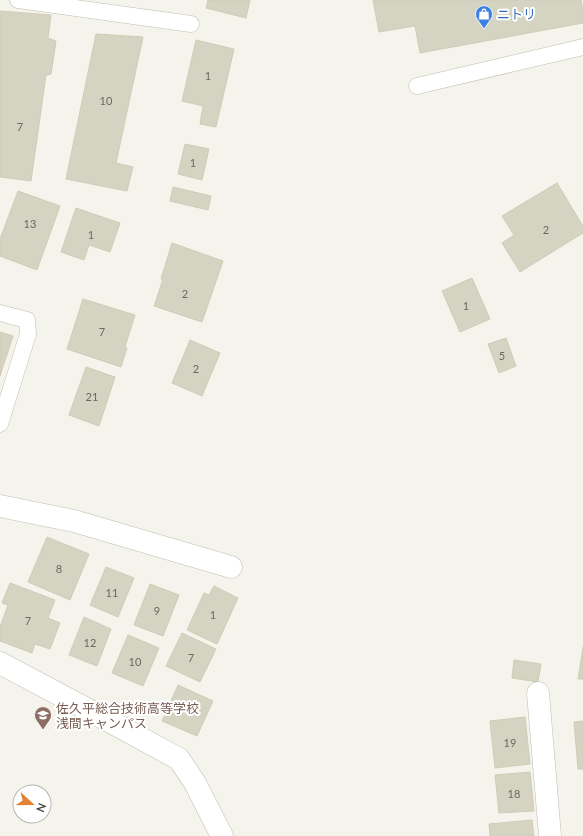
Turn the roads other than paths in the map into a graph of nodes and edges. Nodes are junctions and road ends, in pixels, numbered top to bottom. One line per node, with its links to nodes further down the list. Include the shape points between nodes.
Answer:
1 (18, 0): 2 (lane)
2 (191, 24)
3 (583, 47): 4 (lane)
4 (417, 86)
5 (0, 312): 6 (lane, via 27,320 28,334)
6 (0, 424)
7 (0, 506): 8 (street, via 74,521)
8 (232, 567)
9 (0, 663): 11 (street, via 180,760 195,783)
10 (538, 693): 12 (street)
11 (222, 836)
12 (550, 836)

